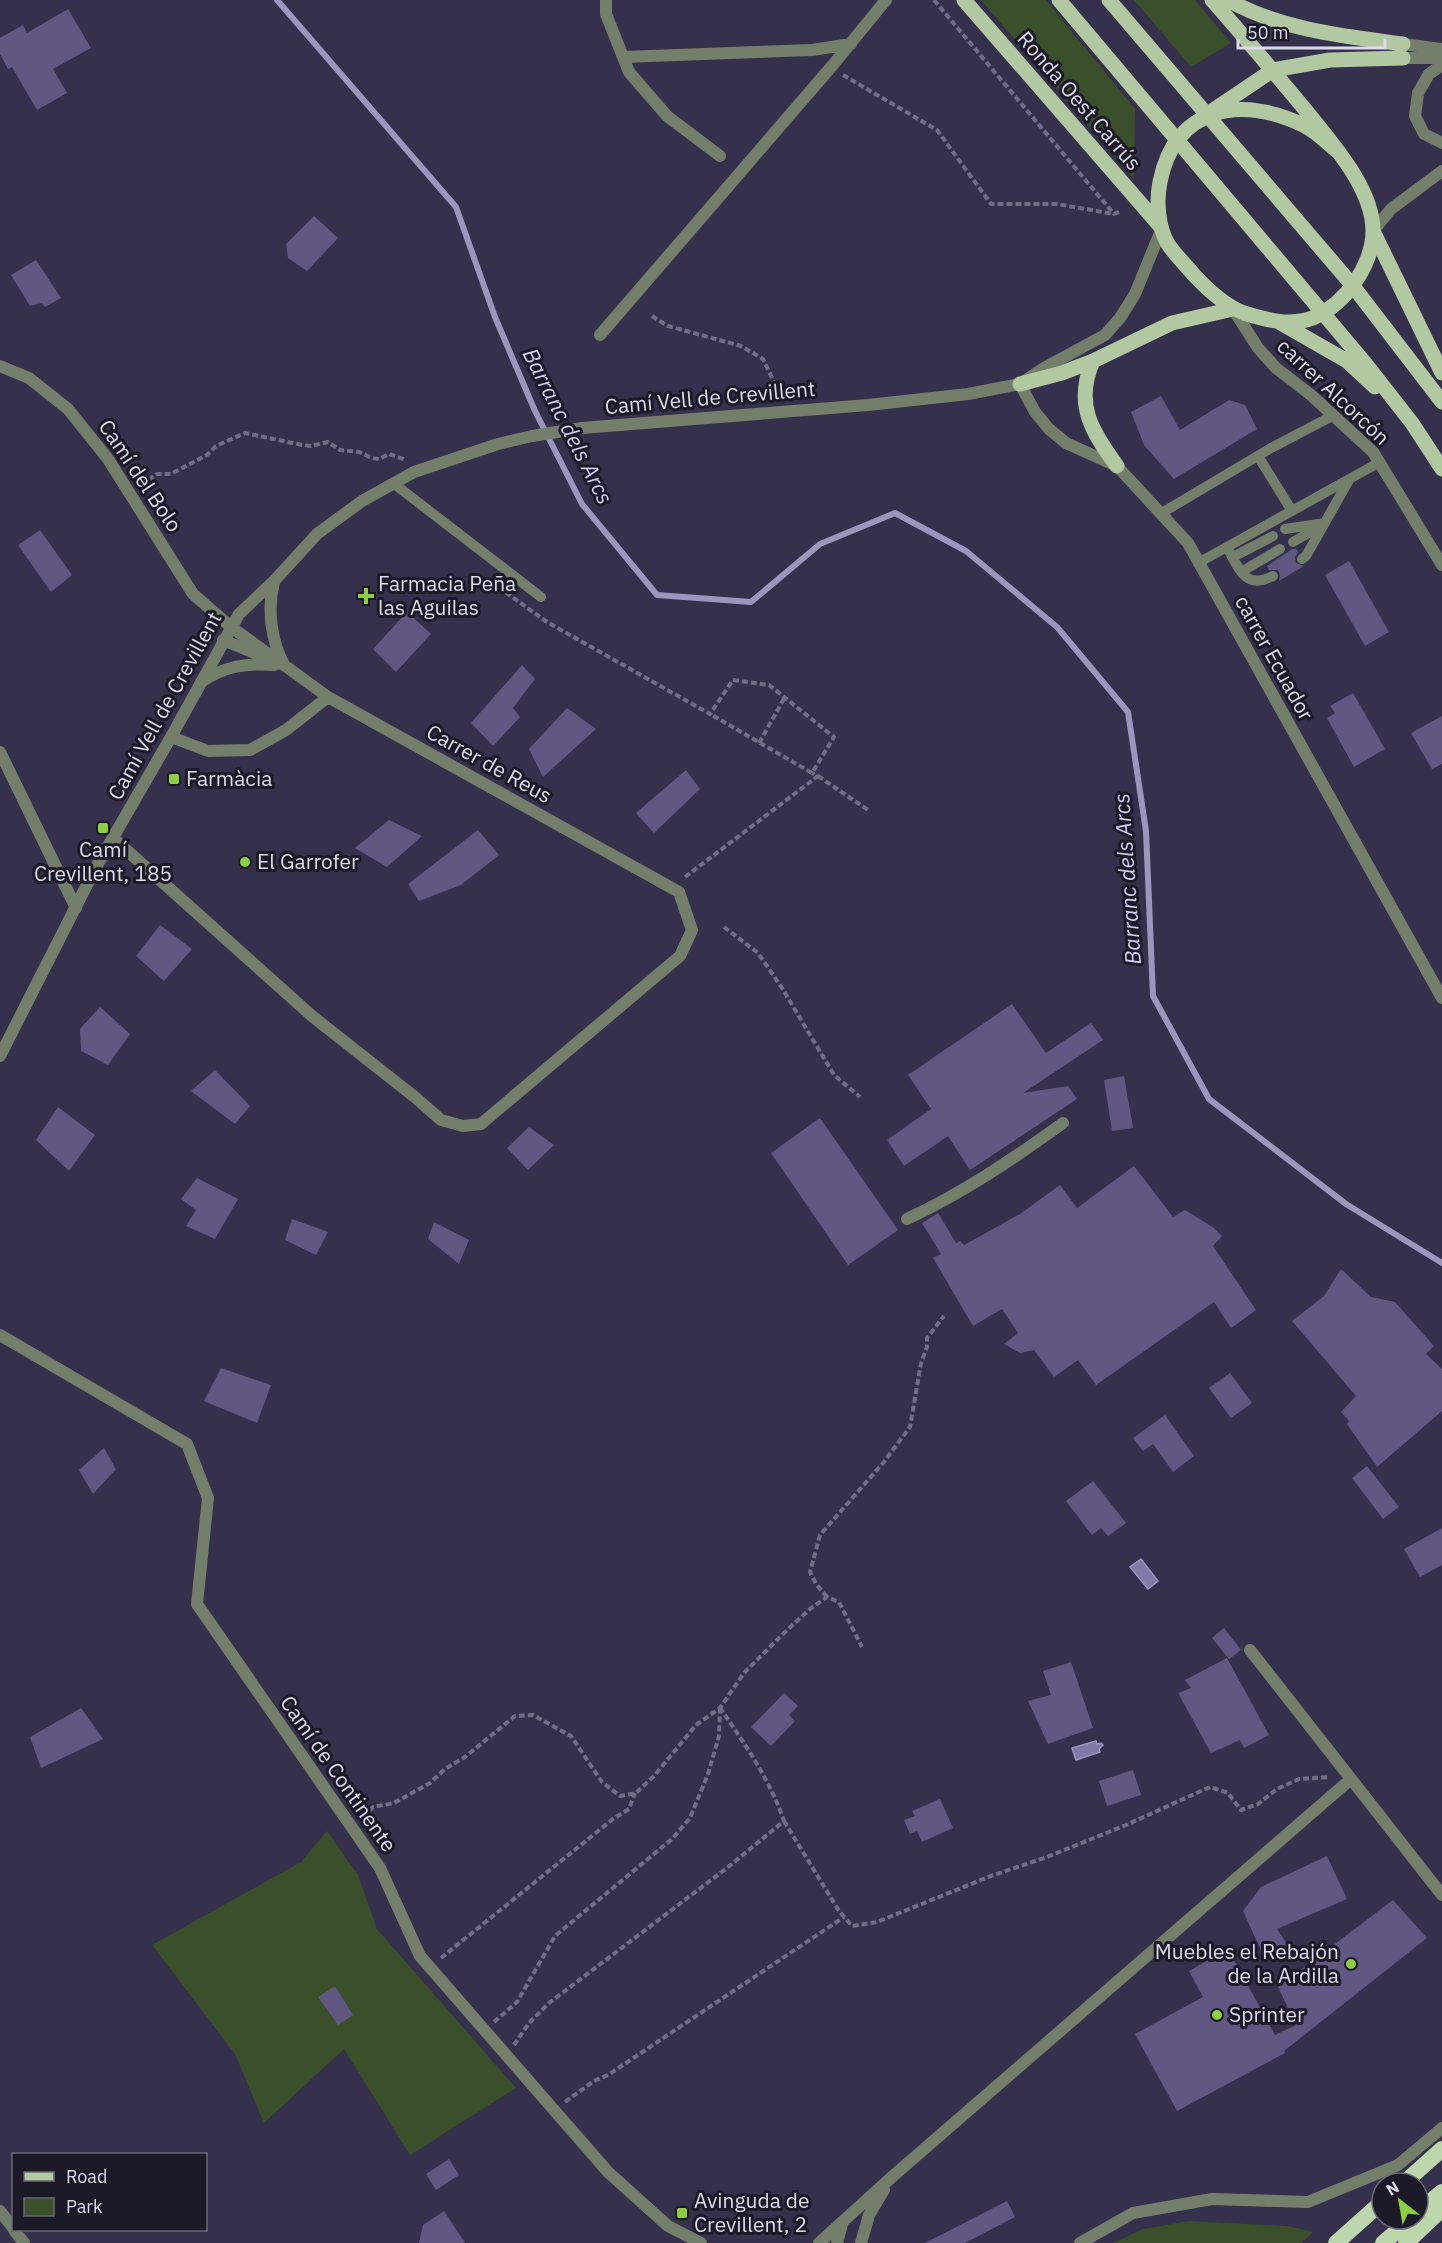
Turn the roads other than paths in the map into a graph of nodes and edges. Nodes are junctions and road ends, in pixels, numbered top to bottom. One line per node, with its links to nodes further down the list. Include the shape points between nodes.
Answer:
1 (606, 0): 11 (street, via 606,14)
2 (886, 0): 8 (street)
3 (964, 0): 21 (main road, Ronda Oest Carrús)
4 (1059, 0): 16 (main road, Ronda Oest Carrús)
5 (1108, 0): 15 (main road)
6 (1212, 0): 14 (main road, Ronda Oest Carrús)
7 (1228, 0): 10 (main road, via 1253,14 1300,28)
8 (851, 44): 11 (street, via 813,50); 27 (street)
9 (1442, 49): 10 (street)
10 (1403, 51): 12 (street); 14 (main road)
11 (623, 57): 19 (street, via 629,72 667,116)
12 (1442, 58)
13 (1442, 65): 17 (street, via 1429,74 1418,93 1415,116 1424,134)
14 (1273, 70): 15 (main road); 18 (main road, Ronda Oest Carrús)
15 (1207, 115): 16 (main road, Ronda Oest Carrús); 18 (main road, Ronda Oest Carrús, via 1257,111 1306,126); 23 (main road)
16 (1177, 140): 21 (main road, Ronda Oest Carrús, via 1158,188); 25 (main road, Ronda Oest Carrús)
17 (1442, 143)
18 (1337, 151): 22 (main road, Ronda Oest Carrús, via 1360,185)
19 (720, 156)
20 (1442, 171): 22 (street, via 1391,209)
21 (1162, 228): 24 (main road, Ronda Oest Carrús, via 1167,243 1183,262); 31 (street, Camí Vell de Crevillent, via 1135,294 1105,335)
22 (1373, 231): 23 (main road, Ronda Oest Carrús, via 1370,253); 30 (main road, Ronda Oest Carrús)
23 (1353, 286): 25 (main road, Ronda Oest Carrús); 32 (main road)
24 (1233, 309): 26 (main road, Ronda Oest Carrús); 28 (main road, via 1172,323); 33 (street, carrer Alcorcón, via 1276,368)
25 (1324, 312): 26 (main road, Ronda Oest Carrús, via 1302,321); 34 (main road, Ronda Oest Carrús)
26 (1279, 322): 34 (main road, Ronda Oest Carrús, via 1347,361)
27 (600, 335)
28 (1092, 361): 31 (main road); 37 (main road, via 1086,389 1087,416 1095,436)
29 (0, 366): 57 (street, Camí del Bolo, via 29,378 68,409 108,459 193,594)
30 (1442, 373)
31 (1020, 384): 37 (street, carrer Ecuador, via 1049,429 1066,443); 40 (street, Camí Vell de Crevillent, via 880,404 582,428 531,436 414,472)
32 (1442, 402)
33 (1334, 415): 35 (lane); 36 (street, carrer Alcorcón)
34 (1412, 423): 38 (main road, Ronda Oest Carrús)
35 (1258, 456): 41 (lane); 42 (lane)
36 (1380, 462): 39 (lane); 52 (street, carrer Alcorcón)
37 (1117, 466): 42 (street, carrer Ecuador)
38 (1442, 469)
39 (1350, 479): 41 (lane); 43 (lane)
40 (393, 483): 55 (street, Camí Vell de Crevillent, via 317,534); 56 (lane)
41 (1292, 511): 47 (lane)
42 (1161, 514): 51 (street, carrer Ecuador, via 1188,543)
43 (1325, 523): 44 (lane); 46 (lane); 50 (lane)
44 (1285, 529)
45 (1273, 536): 49 (lane)
46 (1293, 542)
47 (1227, 547): 49 (lane); 51 (lane)
48 (1281, 549): 53 (lane)
49 (1233, 557): 53 (lane)
50 (1302, 559)
51 (1198, 562): 66 (street, carrer Ecuador)
52 (1442, 566)
53 (1241, 572): 54 (lane, via 1254,581)
54 (1273, 576)
55 (274, 581): 57 (street, Camí Vell de Crevillent, via 239,614); 59 (street, via 270,598 272,625)
56 (541, 597)
57 (231, 627): 58 (street, Camí Vell de Crevillent); 59 (street, Camí del Bolo)
58 (223, 640): 59 (street, Carrer de Reus); 60 (street, Camí Vell de Crevillent)
59 (284, 665): 60 (street, via 233,667); 61 (street, Carrer de Reus)
60 (201, 682): 62 (street, Camí Vell de Crevillent)
61 (328, 697): 62 (street, via 286,730 249,750 208,751); 64 (street, Carrer de Reus, via 679,892 692,930 681,956 481,1124 463,1126 441,1120 312,1016)
62 (171, 737): 64 (street, Camí Vell de Crevillent)
63 (0, 752): 65 (street)
64 (113, 838): 65 (street, Camí Vell de Crevillent)
65 (76, 908): 67 (street, Camí Vell de Crevillent)
66 (1442, 999)
67 (0, 1056)
68 (1063, 1123): 69 (street, via 982,1179)
69 (907, 1219)
70 (0, 1335): 86 (street, Camí de Continente, via 187,1444 208,1498 197,1604 380,1868 420,1956 608,2172 668,2226)
71 (1250, 1650): 72 (street)
72 (1350, 1777): 73 (street); 77 (street)
73 (1442, 1895)
74 (1442, 2128): 90 (street, via 1398,2165 1308,2202 1212,2199 1133,2213)
75 (1442, 2149): 76 (highway)
76 (1417, 2171)
77 (893, 2176): 83 (street); 89 (street, via 869,2215)
78 (1442, 2192): 79 (highway)
79 (1430, 2202)
80 (0, 2211): 84 (street)
81 (1442, 2211): 93 (highway); 94 (highway)
82 (1370, 2213): 91 (highway)
83 (842, 2224): 87 (street); 88 (street)
84 (12, 2226)
85 (1396, 2231): 92 (highway)
86 (701, 2243)
87 (819, 2243)
88 (837, 2243)
89 (861, 2243)
90 (1080, 2243)
91 (1336, 2243)
92 (1383, 2243)
93 (1406, 2243)
94 (1427, 2243)

